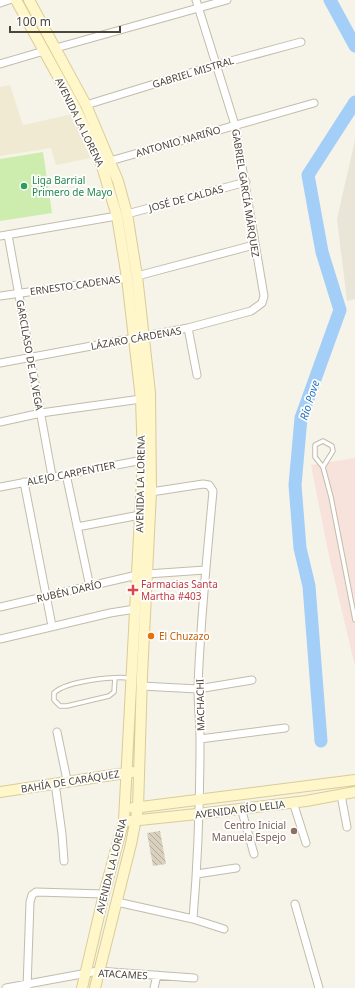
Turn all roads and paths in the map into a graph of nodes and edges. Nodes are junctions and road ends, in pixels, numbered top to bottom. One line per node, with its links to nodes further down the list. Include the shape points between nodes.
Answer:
1 (9, 0): 6 (street)
2 (16, 0): 10 (main road, AVENIDA LA LORENA)
3 (29, 0): 9 (main road, AVENIDA LA LORENA)
4 (196, 0): 7 (street, GABRIEL GARCÍA MÁRQUEZ)
5 (227, 0): 7 (street)
6 (0, 3)
7 (198, 8): 9 (street); 12 (street, GABRIEL GARCÍA MÁRQUEZ)
8 (301, 42): 12 (street, GABRIEL MISTRAL)
9 (56, 48): 14 (main road, AVENIDA LA LORENA)
10 (44, 51): 11 (street); 18 (main road, AVENIDA LA LORENA, via 76,109)
11 (0, 64)
12 (216, 65): 14 (street, GABRIEL MISTRAL); 15 (street, GABRIEL GARCÍA MÁRQUEZ)
13 (314, 103): 15 (street, ANTONIO NARIÑO)
14 (86, 105): 16 (main road, AVENIDA LA LORENA)
15 (235, 125): 16 (street, ANTONIO NARIÑO); 17 (street, GABRIEL GARCÍA MÁRQUEZ)
16 (110, 160): 18 (main road, AVENIDA LA LORENA)
17 (246, 182): 18 (street, JOSÉ DE CALDAS); 21 (street, GABRIEL GARCÍA MÁRQUEZ)
18 (122, 215): 19 (street, JOSÉ DE CALDAS); 22 (main road, AVENIDA LA LORENA)
19 (8, 234): 20 (street, JOSÉ DE CALDAS); 23 (street, GARCILASO DE LA VEGA)
20 (0, 236)
21 (254, 245): 22 (street, ERNESTO CADENAS); 25 (street, GABRIEL GARCÍA MÁRQUEZ)
22 (132, 277): 23 (street, ERNESTO CADENAS); 27 (main road, AVENIDA LA LORENA)
23 (19, 293): 24 (street, ERNESTO CADENAS); 28 (street, GARCILASO DE LA VEGA)
24 (0, 296)
25 (264, 296): 26 (street, LÁZARO CÁRDENAS, via 262,303 251,311)
26 (188, 328): 27 (street, LÁZARO CÁRDENAS); 30 (street)
27 (140, 338): 28 (street, LÁZARO CÁRDENAS); 31 (main road, AVENIDA LA LORENA); 40 (main road, AVENIDA LA LORENA, via 150,393)
28 (30, 357): 29 (street, LÁZARO CÁRDENAS); 32 (street, GARCILASO DE LA VEGA)
29 (0, 363)
30 (196, 375)
31 (141, 399): 32 (street); 34 (main road, AVENIDA LA LORENA)
32 (41, 413): 33 (street); 37 (street, GARCILASO DE LA VEGA)
33 (0, 422)
34 (143, 460): 36 (street, ALEJO CARPENTIER); 41 (main road, AVENIDA LA LORENA)
35 (323, 467): 35 (lane, via 333,451 332,446 324,442 313,448 315,457); 49 (lane)
36 (66, 474): 37 (street, ALEJO CARPENTIER); 42 (street)
37 (52, 476): 38 (street, ALEJO CARPENTIER)
38 (24, 482): 39 (street, ALEJO CARPENTIER); 46 (street)
39 (0, 487)
40 (151, 492): 43 (street, MACHACHI, via 209,485 213,491); 44 (main road, AVENIDA LA LORENA)
41 (140, 515): 42 (street); 44 (main road, AVENIDA LA LORENA)
42 (77, 527): 45 (street)
43 (205, 570): 44 (street, RUBÉN DARÍO); 56 (street, MACHACHI)
44 (142, 574): 45 (street, RUBÉN DARÍO); 48 (main road, AVENIDA LA LORENA); 55 (main road, AVENIDA LA LORENA)
45 (90, 587): 46 (street, RUBÉN DARÍO)
46 (46, 596): 47 (street, RUBÉN DARÍO); 50 (street)
47 (0, 607)
48 (135, 609): 50 (street); 53 (main road, AVENIDA LA LORENA)
49 (355, 620)
50 (52, 626): 51 (street)
51 (0, 639)
52 (115, 678): 52 (lane, via 62,687 54,693 54,700 60,706 67,706 109,696 114,692); 53 (lane)
53 (131, 679): 60 (main road, AVENIDA LA LORENA)
54 (252, 680): 56 (street)
55 (141, 686): 56 (street); 61 (main road, AVENIDA LA LORENA)
56 (198, 689): 59 (street, MACHACHI)
57 (285, 728): 59 (street)
58 (57, 732): 62 (street)
59 (200, 739): 68 (street, MACHACHI)
60 (127, 772): 61 (main road, BAHÍA DE CARÁQUEZ); 62 (main road, BAHÍA DE CARÁQUEZ); 70 (main road, AVENIDA LA LORENA)
61 (139, 772): 71 (main road, AVENIDA LA LORENA)
62 (67, 780): 64 (main road, BAHÍA DE CARÁQUEZ)
63 (355, 780): 68 (main road, AVENIDA RÍO LELIA)
64 (55, 783): 65 (main road, BAHÍA DE CARÁQUEZ); 79 (street)
65 (0, 792)
66 (355, 792): 67 (main road, AVENIDA RÍO LELIA)
67 (341, 795): 69 (main road, AVENIDA RÍO LELIA); 76 (street)
68 (199, 799): 71 (main road, AVENIDA RÍO LELIA); 73 (street, MACHACHI)
69 (293, 802): 72 (main road, AVENIDA RÍO LELIA); 77 (street)
70 (125, 808): 71 (main road, AVENIDA RÍO LELIA); 74 (main road, AVENIDA LA LORENA)
71 (138, 808): 75 (main road, AVENIDA LA LORENA)
72 (241, 808): 73 (main road, AVENIDA RÍO LELIA); 78 (street)
73 (198, 814): 75 (main road, AVENIDA RÍO LELIA); 81 (street, MACHACHI)
74 (124, 820): 75 (main road, AVENIDA RÍO LELIA); 82 (main road, AVENIDA LA LORENA)
75 (136, 821): 83 (main road, AVENIDA LA LORENA)
76 (347, 826)
77 (306, 843)
78 (254, 854)
79 (64, 861)
80 (236, 868): 81 (street)
81 (197, 874): 85 (street, MACHACHI)
82 (104, 894): 88 (main road, AVENIDA LA LORENA); 91 (street, via 36,892 32,895)
83 (117, 902): 85 (street); 87 (main road, AVENIDA LA LORENA)
84 (295, 904): 96 (street)
85 (193, 919): 86 (street)
86 (224, 929)
87 (98, 971): 88 (street, ATACAMES); 89 (street, ATACAMES); 94 (main road, AVENIDA LA LORENA)
88 (86, 974): 91 (street, ATACAMES); 93 (main road, AVENIDA LA LORENA)
89 (157, 976): 90 (street, ATACAMES); 95 (street)
90 (194, 978)
91 (27, 986): 92 (street, ATACAMES)
92 (6, 988)
93 (82, 988)
94 (95, 988)
95 (154, 988)
96 (319, 988)

